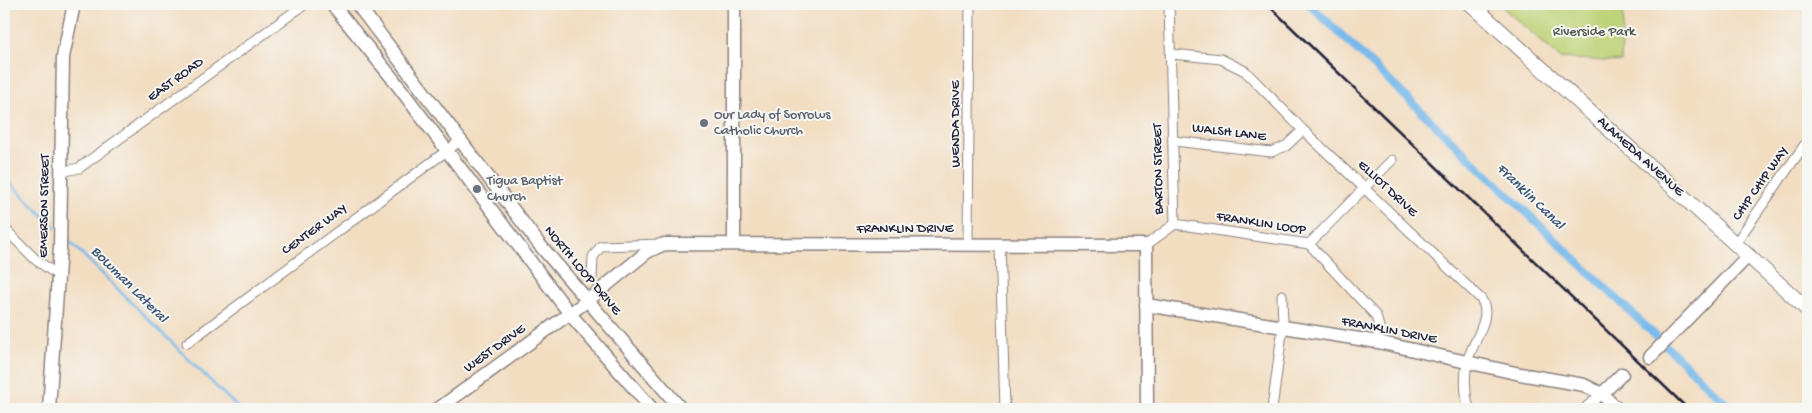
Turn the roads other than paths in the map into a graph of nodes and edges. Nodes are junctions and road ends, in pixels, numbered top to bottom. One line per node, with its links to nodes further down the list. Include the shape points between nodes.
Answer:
1 (74, 4): 16 (street, EMERSON STREET, via 63,57)
2 (305, 4): 16 (street, EAST ROAD, via 79,168)
3 (332, 4): 14 (street, via 388,72)
4 (357, 4): 11 (street, NORTH LOOP DRIVE)
5 (734, 4): 20 (street)
6 (970, 4): 22 (street, WENDA DRIVE)
7 (1169, 4): 9 (street, BARTON STREET)
8 (1471, 4): 24 (main road, ALAMEDA AVENUE)
9 (1172, 54): 10 (street, ELLIOT DRIVE, via 1221,59 1240,67); 13 (street, BARTON STREET)
10 (1303, 130): 13 (street, WALSH LANE, via 1286,146 1271,152); 17 (street, ELLIOT DRIVE)
11 (460, 140): 14 (street, CENTER WAY); 31 (street, NORTH LOOP DRIVE)
12 (1808, 140): 24 (street, CHIP CHIP WAY)
13 (1174, 141): 18 (street, BARTON STREET)
14 (445, 151): 34 (street); 37 (street, CENTER WAY)
15 (1392, 160): 17 (street)
16 (60, 172): 28 (street, EMERSON STREET)
17 (1366, 188): 23 (street); 39 (street, ELLIOT DRIVE, via 1484,304 1485,317)
18 (1175, 224): 23 (street, FRANKLIN LOOP); 26 (street, BARTON STREET)
19 (4, 228): 28 (street, via 36,260)
20 (734, 243): 21 (street, FRANKLIN DRIVE); 22 (street, FRANKLIN DRIVE)
21 (664, 244): 29 (street, FRANKLIN DRIVE, via 601,246 593,257); 31 (street, FRANKLIN DRIVE, via 647,252)
22 (968, 244): 25 (street, FRANKLIN DRIVE)
23 (1309, 244): 36 (street, FRANKLIN LOOP, via 1376,316)
24 (1736, 244): 27 (main road, ALAMEDA AVENUE)
25 (1000, 245): 26 (street, FRANKLIN DRIVE); 46 (street)
26 (1146, 245): 32 (street)
27 (1749, 255): 33 (main road, ALAMEDA AVENUE); 38 (street)
28 (58, 276): 42 (street, EMERSON STREET)
29 (592, 277)
30 (1282, 295): 35 (street)
31 (587, 301): 34 (street, FRANKLIN DRIVE); 45 (street, NORTH LOOP DRIVE)
32 (1146, 306): 35 (street, FRANKLIN DRIVE); 47 (street)
33 (1808, 310)
34 (570, 314): 43 (street, WEST DRIVE); 44 (street)
35 (1283, 326): 36 (street, FRANKLIN DRIVE); 48 (street)
36 (1378, 342): 39 (street, FRANKLIN DRIVE)
37 (187, 343)
38 (1654, 354)
39 (1467, 362): 41 (street, FRANKLIN DRIVE, via 1584,385); 49 (street, ELLIOT DRIVE, via 1465,383)
40 (1622, 374): 41 (street)
41 (1602, 394): 50 (street); 51 (street, FRANKLIN DRIVE)
42 (49, 409)
43 (438, 409)
44 (652, 409)
45 (681, 409)
46 (1005, 409)
47 (1147, 409)
48 (1272, 409)
49 (1469, 409)
50 (1584, 409)
51 (1617, 409)

